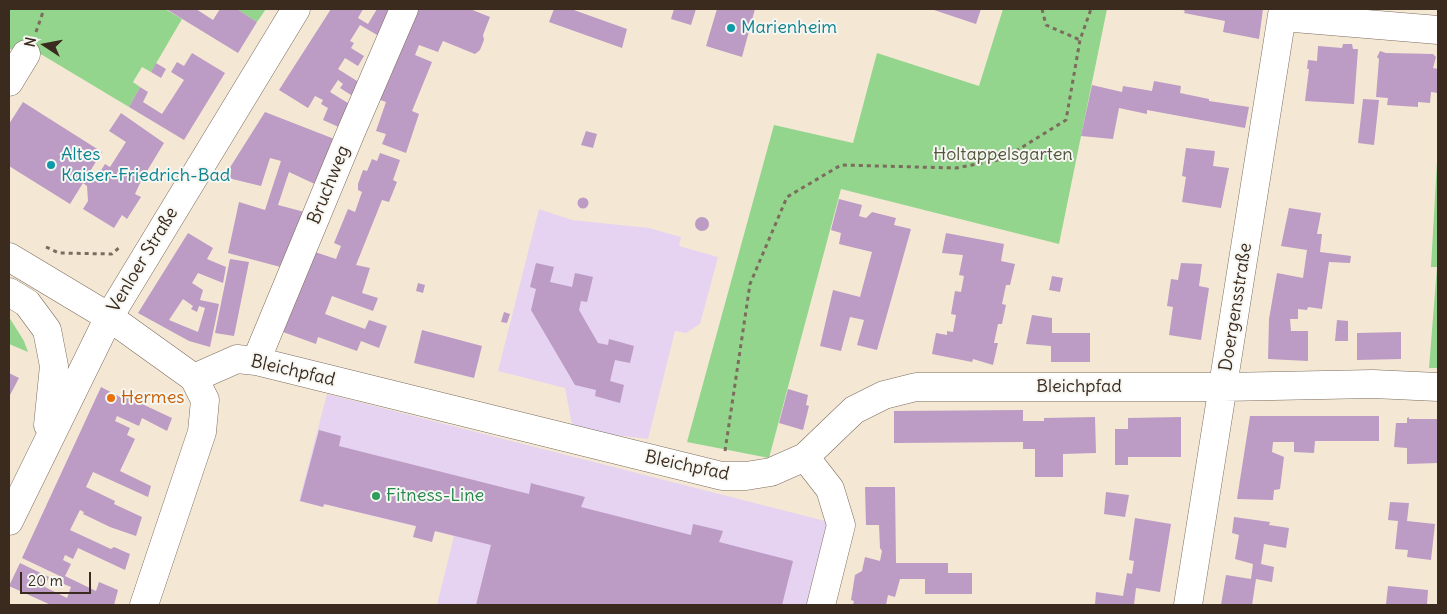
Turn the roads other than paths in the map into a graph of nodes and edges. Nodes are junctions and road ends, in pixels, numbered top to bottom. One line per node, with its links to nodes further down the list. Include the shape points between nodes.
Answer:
1 (296, 9): 9 (street, Venloer Straße)
2 (404, 9): 10 (street, Bruchweg)
3 (1283, 13): 4 (street); 11 (street, Doergensstraße)
4 (1438, 30)
5 (26, 54): 6 (street)
6 (9, 82)
7 (9, 257): 9 (street)
8 (9, 292): 14 (street, via 27,303 47,330 54,366)
9 (109, 317): 13 (street); 14 (street, Venloer Straße)
10 (256, 361): 13 (street, Bleichpfad, via 237,359); 15 (street, Bleichpfad, via 722,476 771,472)
11 (1224, 387): 12 (street, Bleichpfad, via 1373,384); 15 (street, Bleichpfad, via 916,387 884,395 854,410); 19 (street, Doergensstraße)
12 (1438, 387)
13 (200, 389): 17 (street, via 202,432)
14 (47, 442): 16 (street, Venloer Straße)
15 (805, 457): 18 (street, via 830,489 841,524)
16 (9, 521)
17 (144, 605)
18 (821, 605)
19 (1188, 605)

